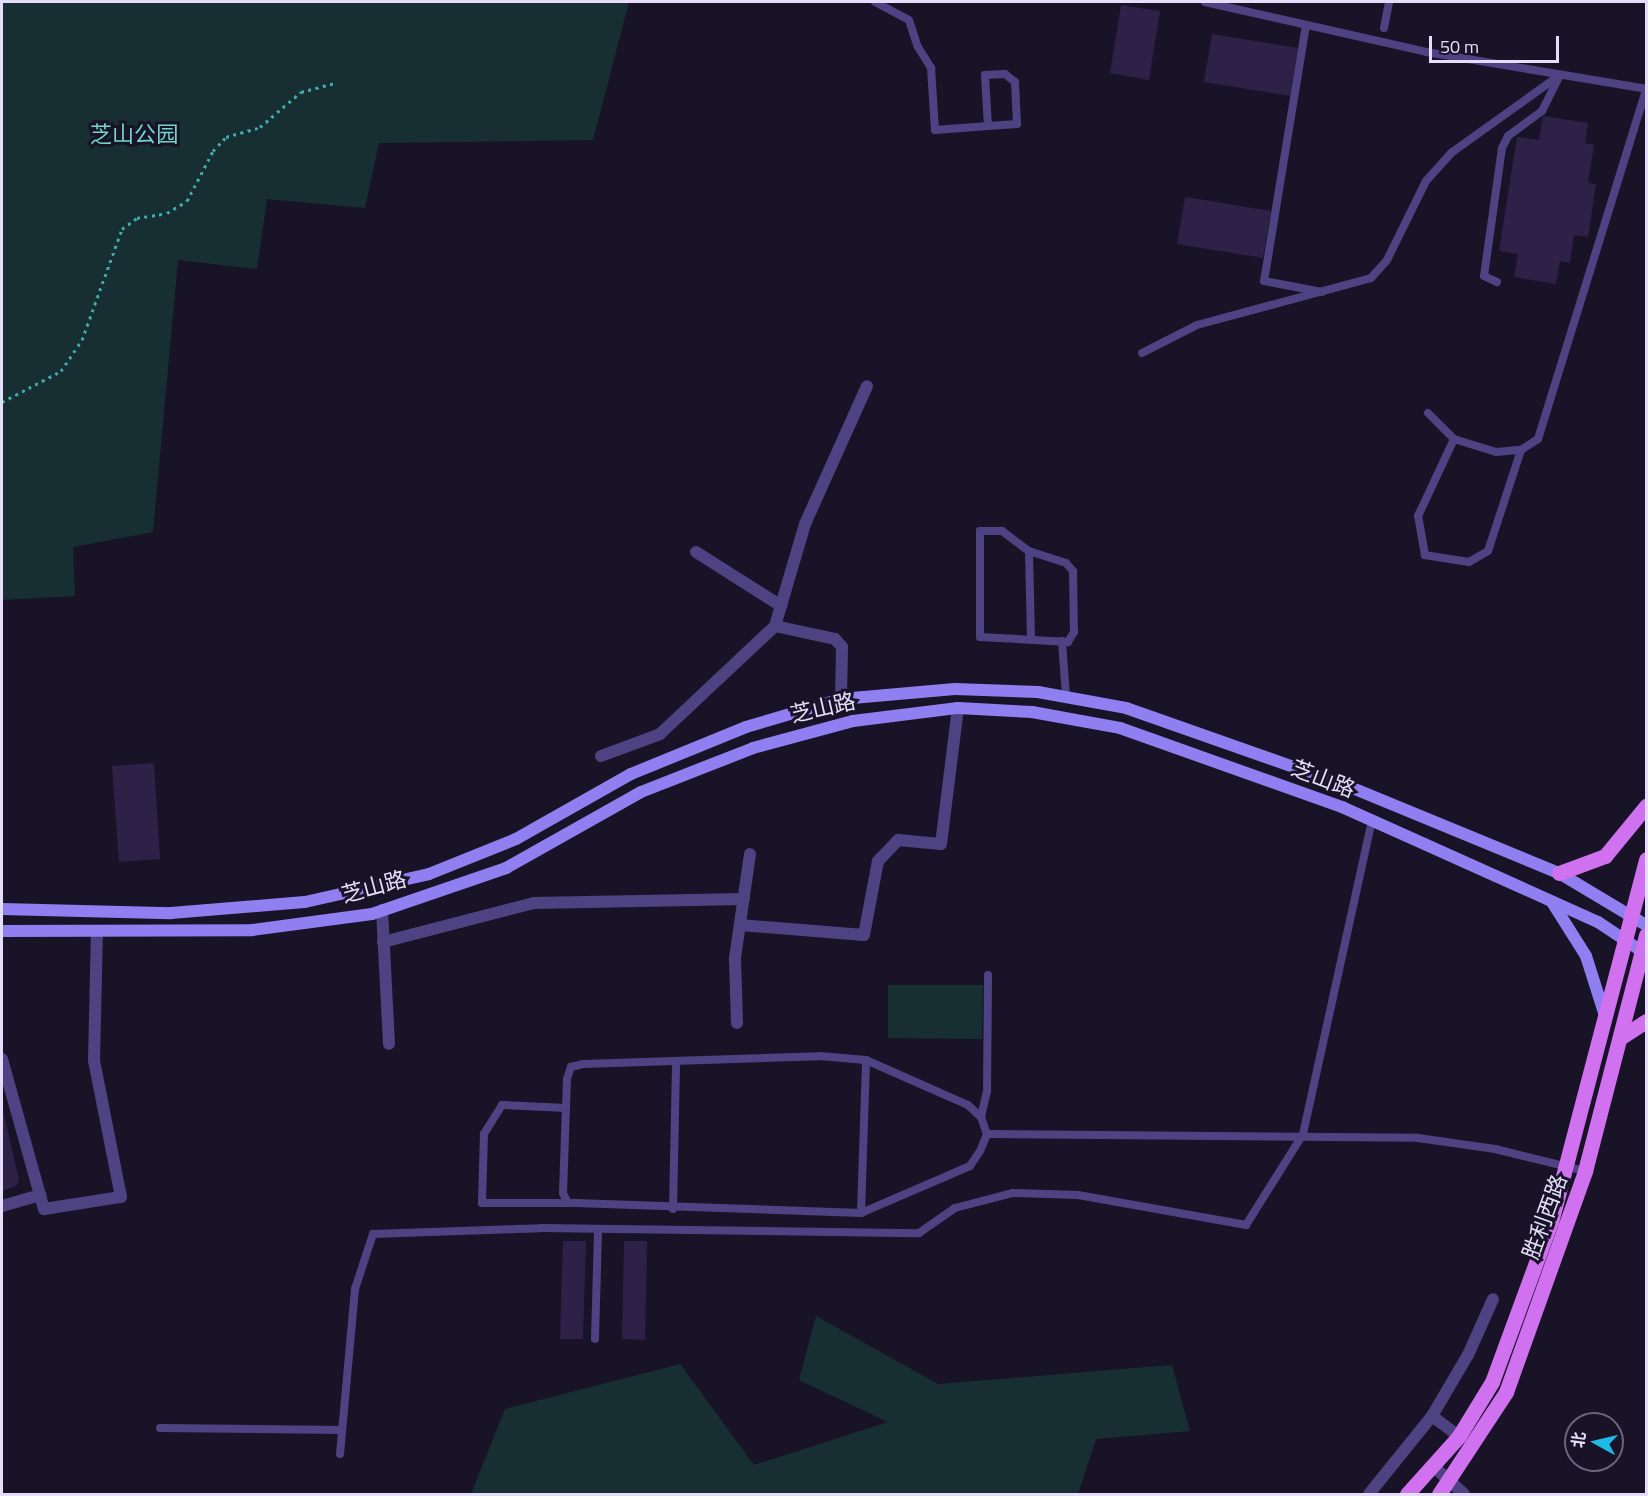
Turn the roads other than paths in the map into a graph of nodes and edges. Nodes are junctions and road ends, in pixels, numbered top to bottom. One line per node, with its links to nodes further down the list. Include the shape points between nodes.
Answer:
1 (875, 2): 8 (lane, via 909,20 918,47 931,68 935,130)
2 (1205, 2): 4 (lane)
3 (1389, 2): 5 (lane)
4 (1306, 25): 6 (lane, via 1426,52); 10 (lane, via 1264,281)
5 (1384, 28)
6 (1560, 75): 7 (lane); 9 (lane, via 1542,111 1508,136 1502,148 1484,276); 10 (lane, via 1451,153 1426,182 1387,260 1371,278)
7 (1647, 90): 15 (lane, via 1547,420 1538,439)
8 (988, 126): 8 (lane, via 985,75 1005,74 1015,82 1017,124)
9 (1497, 282)
10 (1326, 292): 11 (lane, via 1197,325)
11 (1142, 353)
12 (867, 386): 18 (street, via 805,524)
13 (1428, 412): 14 (lane)
14 (1454, 439): 15 (lane, via 1496,452); 15 (lane, via 1418,516 1425,555 1451,562 1469,562 1488,551)
15 (1521, 450)
16 (1029, 551): 20 (lane); 20 (lane, via 1002,531 980,531 980,637); 21 (lane, via 1066,563 1073,571 1074,632 1068,642)
17 (696, 552): 18 (street)
18 (781, 606): 19 (street)
19 (775, 626): 23 (street, via 835,639 842,647); 25 (street, via 660,734)
20 (1031, 640): 21 (lane)
21 (1062, 641): 22 (lane)
22 (1066, 697): 23 (main road, via 955,689); 30 (main road, via 1126,708 1350,787)
23 (841, 699): 33 (main road, via 746,727 631,774 516,839 429,874 305,902 272,905 171,913)
24 (958, 708): 27 (main road, 芝山路, via 1032,712 1120,728); 34 (main road, 芝山路, via 853,721 753,748 642,792 506,868); 36 (street, via 941,844 898,840 878,861 864,935)
25 (600, 756)
26 (1647, 806): 30 (main road, via 1605,856)
27 (1372, 821): 32 (main road, 芝山路); 56 (lane)
28 (750, 854): 31 (street)
29 (1647, 859): 35 (main road)
30 (1558, 873): 35 (main road)
31 (744, 899): 36 (street); 41 (street, via 534,903)
32 (1551, 901): 42 (main road, 芝山路, via 1598,922); 45 (main road, via 1586,956)
33 (2, 909)
34 (382, 910): 39 (main road, 芝山路, via 252,930); 41 (street)
35 (1632, 915): 37 (main road); 42 (main road)
36 (740, 925): 47 (street, via 735,958)
37 (1647, 925)
38 (2, 931): 39 (main road, 芝山路)
39 (97, 932): 59 (street, via 94,1061 121,1197 44,1209)
40 (1647, 935): 43 (main road, 胜利西路)
41 (383, 942): 49 (street)
42 (1624, 942): 43 (main road, 芝山路); 45 (main road)
43 (1644, 953): 48 (main road, 胜利西路)
44 (988, 975): 54 (lane, via 987,1091)
45 (1605, 1016): 57 (main road)
46 (1647, 1021): 48 (main road)
47 (737, 1023)
48 (1623, 1036): 58 (main road, 胜利西路)
49 (389, 1044)
50 (2, 1059): 59 (street)
51 (866, 1060): 52 (lane, via 820,1056); 54 (lane, via 958,1100); 63 (lane)
52 (676, 1061): 53 (lane, via 571,1067); 62 (lane)
53 (566, 1108): 60 (lane, via 563,1193); 60 (lane, via 502,1105 484,1134 482,1203)
54 (981, 1117): 55 (lane)
55 (987, 1134): 56 (lane); 63 (lane, via 970,1166)
56 (1303, 1134): 57 (lane, via 1418,1138 1495,1149); 64 (lane, via 1246,1226 1078,1195 1013,1194 955,1208 919,1233)
57 (1566, 1167): 58 (lane); 70 (main road, via 1551,1222 1492,1382)
58 (1585, 1171): 73 (main road, 胜利西路, via 1506,1392)
59 (40, 1195): 61 (street)
60 (568, 1203): 62 (lane)
61 (2, 1206)
62 (673, 1209): 63 (lane)
63 (861, 1213)
64 (598, 1229): 66 (lane); 69 (lane, via 374,1234 356,1289)
65 (1493, 1299): 67 (street, via 1468,1355)
66 (595, 1339)
67 (1432, 1416): 70 (street); 74 (street)
68 (160, 1428): 69 (lane)
69 (342, 1430): 71 (lane)
70 (1459, 1436): 72 (main road)
71 (340, 1454)
72 (1434, 1467): 73 (street); 75 (main road)
73 (1450, 1481): 76 (main road, 胜利西路); 77 (street)
74 (1369, 1494)
75 (1407, 1494)
76 (1439, 1494)
77 (1464, 1494)

